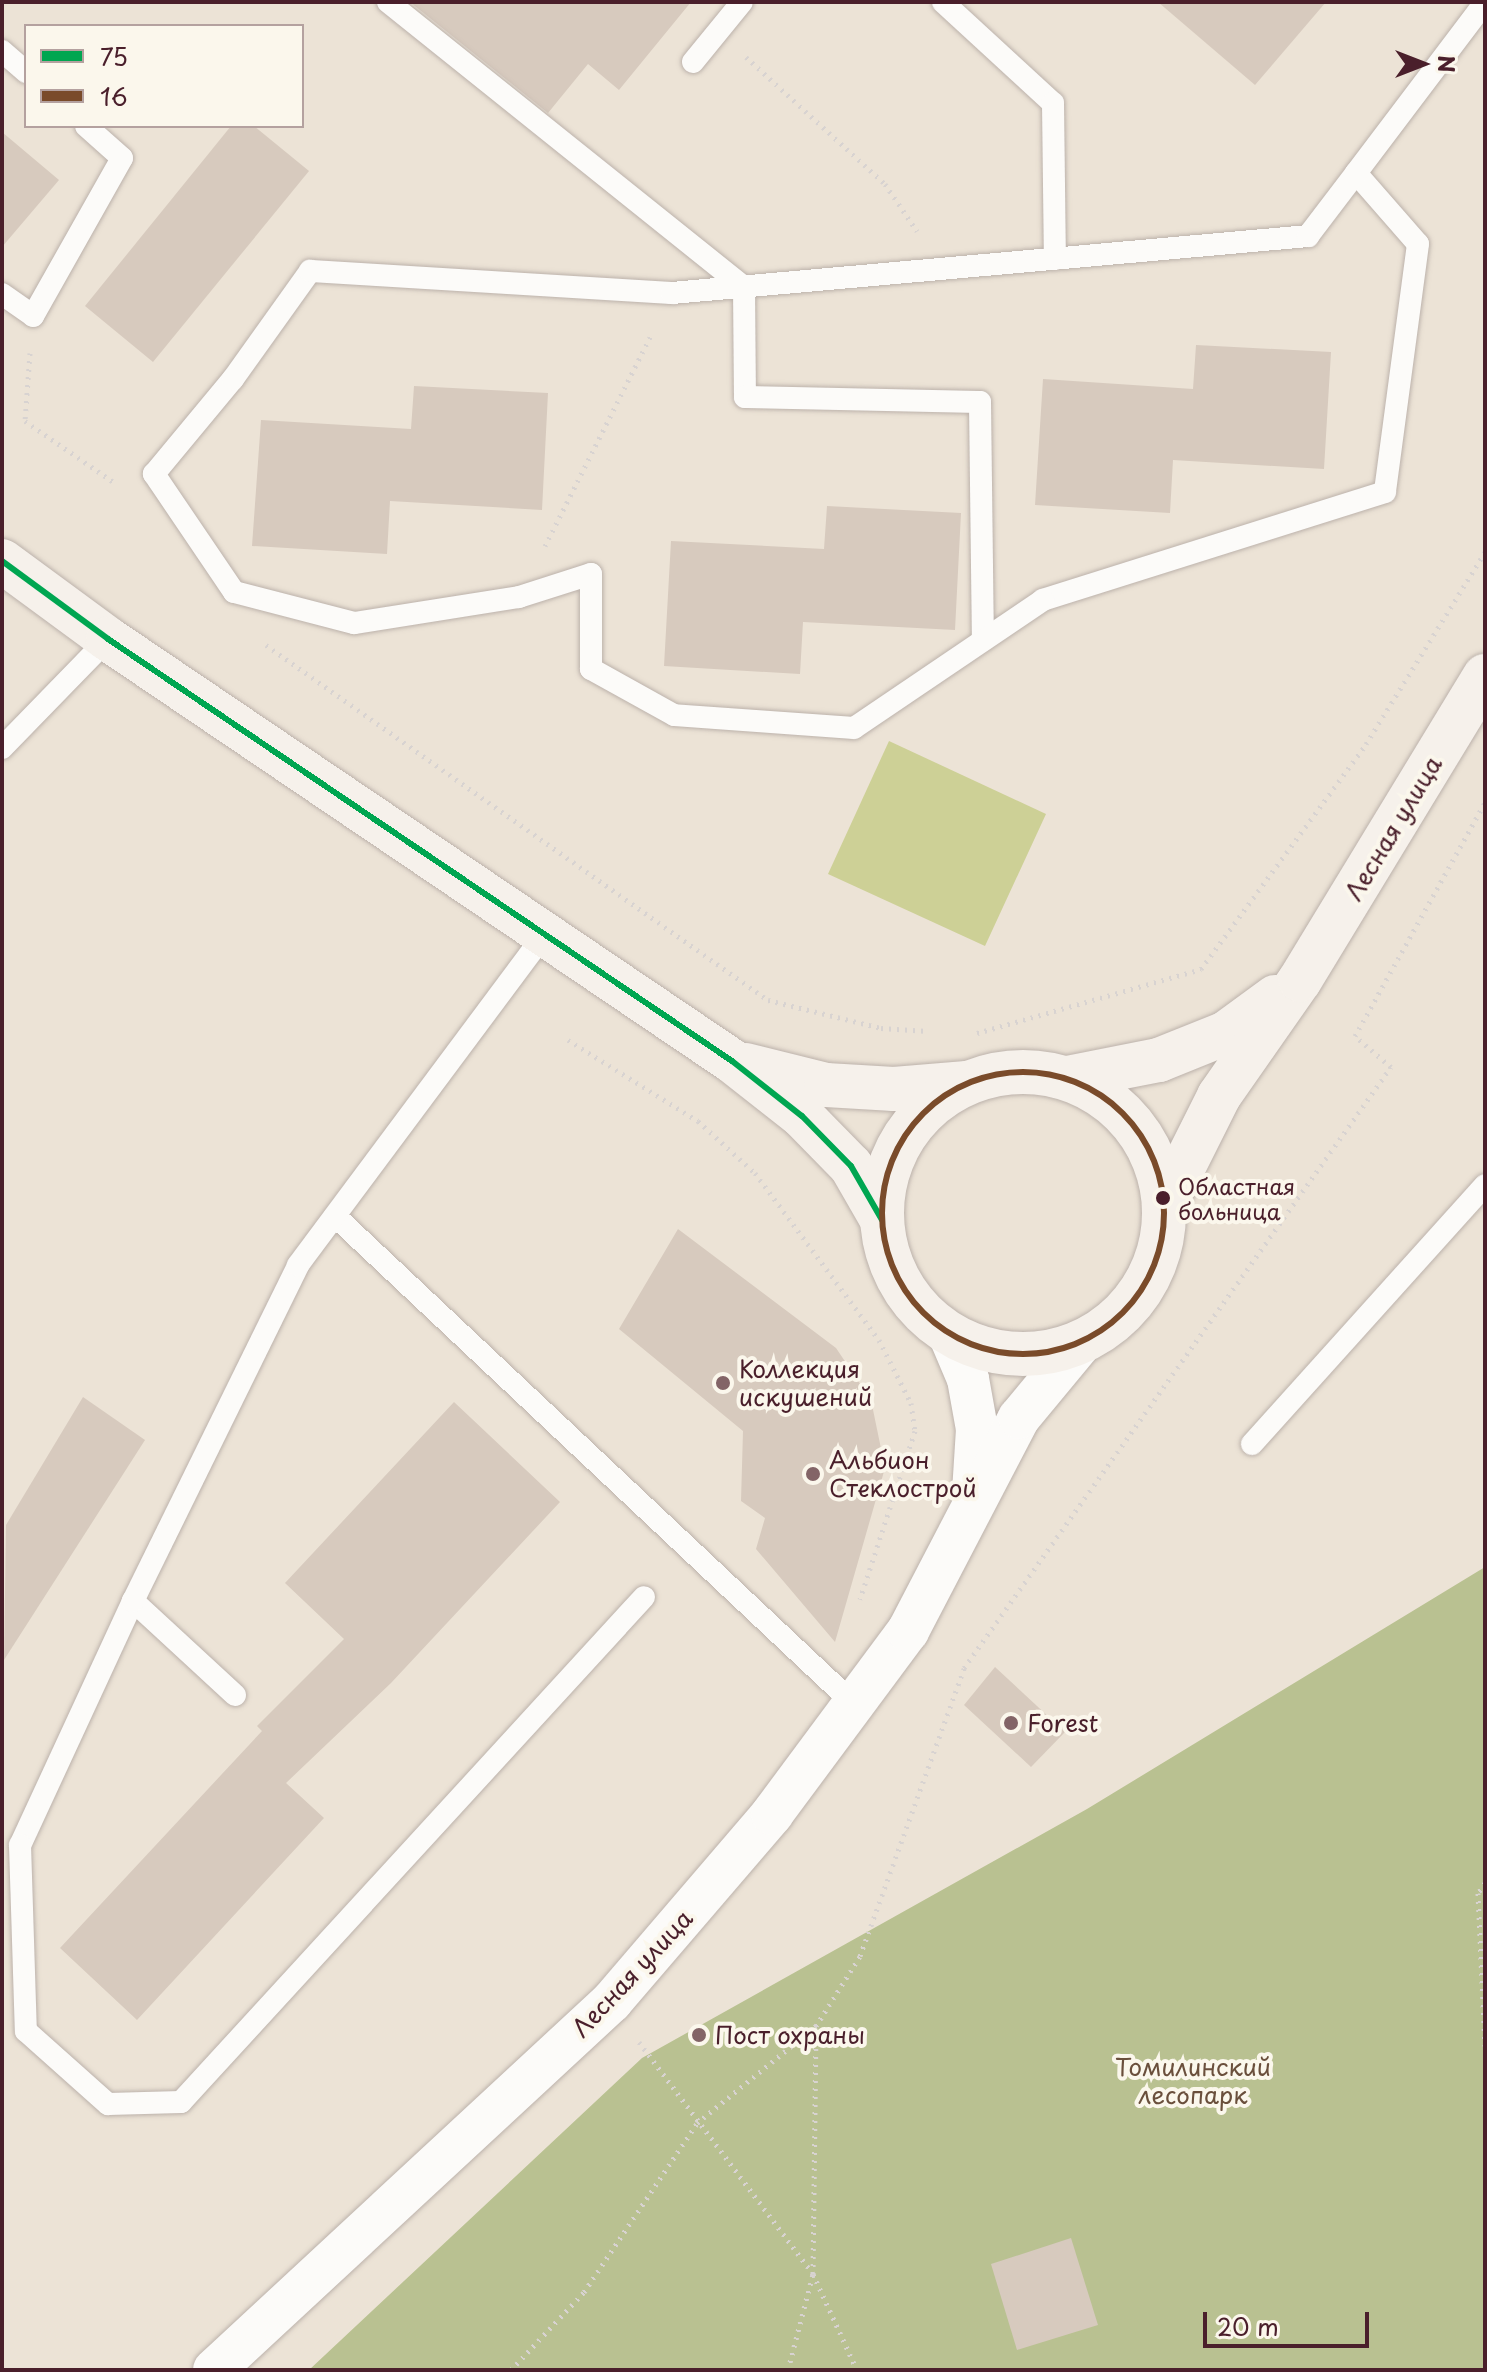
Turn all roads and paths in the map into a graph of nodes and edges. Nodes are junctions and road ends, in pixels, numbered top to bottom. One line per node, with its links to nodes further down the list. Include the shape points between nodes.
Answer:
1 (388, 2): 13 (lane)
2 (742, 2): 5 (lane)
3 (943, 2): 11 (lane, via 1053,103)
4 (1479, 7): 10 (lane)
5 (718, 32): 7 (lane); 12 (path, via 885,184)
6 (2, 51): 8 (lane)
7 (693, 62)
8 (24, 70)
9 (88, 128): 16 (lane, via 122,158)
10 (1356, 173): 11 (lane, via 1308,236); 23 (lane, via 1418,244 1385,492 1043,600)
11 (1055, 259): 12 (lane)
12 (943, 269): 13 (lane)
13 (744, 287): 14 (lane); 23 (lane, via 745,397 980,402)
14 (672, 293): 20 (path); 20 (lane, via 310,271 233,379 154,474 234,592 354,623)
15 (2, 294): 16 (lane)
16 (33, 316): 17 (path, via 25,421)
17 (127, 492)
18 (1485, 552): 30 (path, via 1366,744 1201,969)
19 (2, 561): 22 (main road)
20 (519, 597): 23 (lane, via 591,574 591,669 674,715 854,728)
21 (257, 638): 29 (path, via 768,1000 881,1028)
22 (108, 639): 25 (lane); 27 (main road)
23 (983, 640)
24 (1485, 676): 28 (main road, Лесная улица)
25 (2, 748)
26 (1485, 802): 50 (path, via 1355,1036 1391,1067 964,1668 860,1956)
27 (545, 934): 32 (main road); 37 (lane)
28 (1300, 980): 33 (main road, Лесная улица, via 1226,1033 1159,1060); 36 (main road, Лесная улица, via 1219,1096)
29 (940, 1032)
30 (970, 1035)
31 (568, 1040): 44 (path, via 698,1121 755,1173 879,1340 911,1403 915,1431)
32 (732, 1061): 34 (main road, via 826,1085 894,1089); 38 (main road, via 802,1116 851,1166)
33 (1067, 1078): 34 (main road, via 999,1073); 36 (main road, via 1098,1092 1131,1123 1159,1172)
34 (967, 1083): 38 (main road, via 937,1101 913,1125 884,1186)
35 (1485, 1185): 41 (lane)
36 (1164, 1206): 40 (main road, via 1163,1240 1152,1273 1135,1301)
37 (335, 1216): 45 (lane, via 298,1265); 47 (lane)
38 (882, 1220): 39 (main road, via 901,1286)
39 (949, 1334): 40 (main road, via 1014,1355 1048,1353); 42 (street, Лесная улица, via 968,1379 977,1429)
40 (1081, 1343): 42 (street, Лесная улица, via 1019,1418)
41 (1252, 1444)
42 (972, 1510): 47 (street, Лесная улица, via 908,1631)
43 (644, 1597): 45 (lane, via 181,2102 108,2104 26,2031 20,1845)
44 (860, 1599)
45 (133, 1601): 46 (lane)
46 (235, 1695)
47 (855, 1705): 49 (street, Лесная улица, via 772,1814)
48 (1485, 1883): 51 (path, via 1478,1893)
49 (612, 2001): 52 (path); 54 (street, Лесная улица)
50 (816, 2026): 52 (path); 53 (path)
51 (1485, 2046)
52 (697, 2123): 53 (path); 55 (path, via 584,2292)
53 (813, 2274): 56 (path); 57 (path)
54 (214, 2370)
55 (511, 2370)
56 (788, 2370)
57 (857, 2370)

